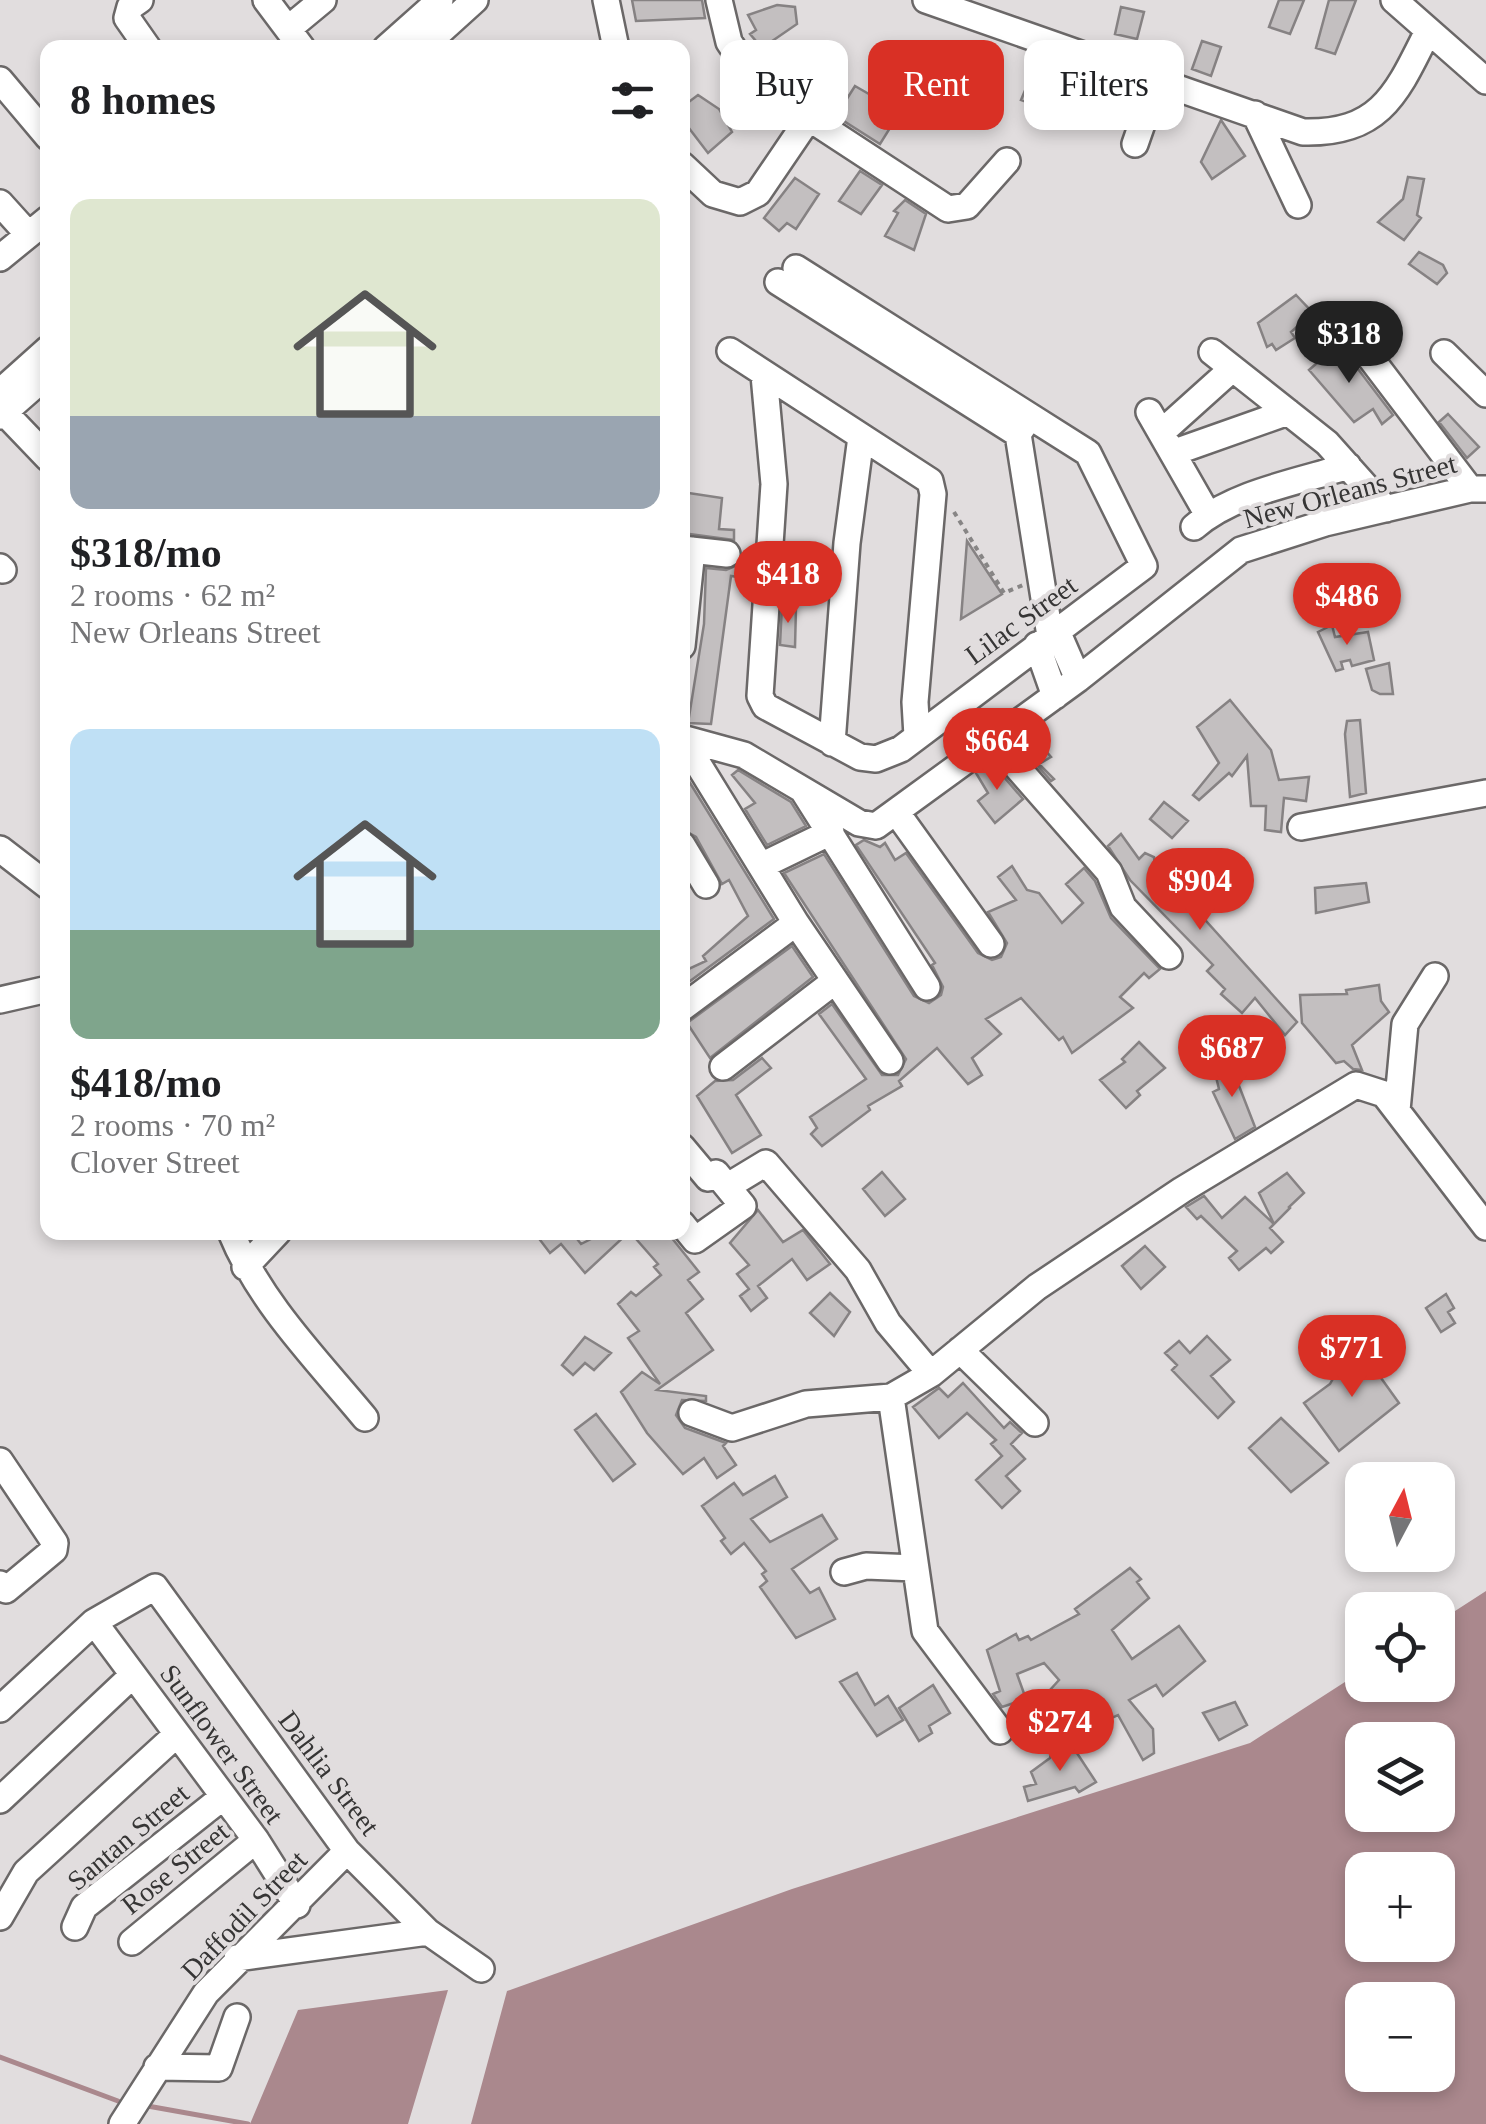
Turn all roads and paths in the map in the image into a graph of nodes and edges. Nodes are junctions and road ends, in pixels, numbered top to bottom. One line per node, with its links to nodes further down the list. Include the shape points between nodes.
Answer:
1 (140, 0): 12 (street, via 127,18)
2 (266, 0): 11 (street)
3 (323, 0): 11 (street)
4 (440, 0): 13 (street)
5 (476, 0): 14 (street)
6 (606, 0): 15 (street)
7 (719, 0): 16 (street)
8 (926, 0): 17 (street)
9 (1393, 1): 10 (street)
10 (1428, 30): 19 (street); 21 (street, via 1400,86 1372,120 1337,133 1303,132)
11 (295, 38)
12 (142, 40)
13 (395, 40)
14 (431, 40)
15 (614, 40)
16 (729, 40)
17 (1045, 40)
18 (0, 80): 22 (street)
19 (1486, 81)
20 (1184, 88): 21 (street)
21 (1255, 114): 30 (street)
22 (40, 128)
23 (801, 130): 28 (street, via 758,193 740,202 713,194)
24 (827, 130): 27 (street, via 948,209 967,206)
25 (1140, 130): 26 (street)
26 (1135, 144)
27 (1007, 161)
28 (690, 172)
29 (0, 203): 31 (street)
30 (1298, 205)
31 (38, 227): 32 (street)
32 (0, 258)
33 (787, 275): 43 (street)
34 (1353, 335): 48 (street)
35 (730, 351): 38 (street)
36 (1444, 353): 40 (street)
37 (40, 360): 41 (street)
38 (764, 375): 45 (street); 60 (street, Lilac Street, via 774,484 760,696 769,709)
39 (40, 380): 41 (street)
40 (1486, 394)
41 (1, 407): 46 (street)
42 (1288, 412): 44 (street); 44 (street, via 1222,360); 47 (street)
43 (1024, 426): 53 (street); 54 (street, Lilac Street, via 1093,458 1144,559 1142,568)
44 (1162, 432): 47 (street, via 1201,521)
45 (861, 437): 49 (street, via 927,477); 60 (street)
46 (40, 449)
47 (1348, 466): 50 (street)
48 (1478, 489): 50 (street, New Orleans Street)
49 (932, 504): 53 (path, via 945,497 1004,592); 57 (street)
50 (1386, 509): 55 (street, New Orleans Street, via 1241,550)
51 (690, 549): 52 (street)
52 (727, 554)
53 (1041, 578): 54 (street)
54 (1048, 637): 55 (street); 56 (street); 57 (street, Lilac Street)
55 (1078, 679): 56 (street, New Orleans Street)
56 (1055, 696): 59 (street, New Orleans Street)
57 (917, 736): 60 (street, Lilac Street, via 876,758)
58 (690, 740): 62 (street, via 744,755)
59 (994, 741): 64 (street, New Orleans Street); 74 (street, via 1109,872 1123,907)
60 (832, 743)
61 (690, 750): 69 (street)
62 (798, 784): 64 (street, via 859,823 876,826); 66 (street)
63 (1486, 792): 65 (street)
64 (897, 814): 73 (street)
65 (1302, 827)
66 (830, 832): 69 (street); 77 (street)
67 (0, 850): 70 (street)
68 (690, 858): 71 (street)
69 (763, 864): 72 (street)
70 (40, 880)
71 (706, 885)
72 (796, 923): 76 (street); 80 (street)
73 (991, 944)
74 (1169, 956)
75 (1435, 976): 83 (street, via 1405,1024)
76 (835, 981): 81 (street); 82 (street)
77 (928, 987)
78 (40, 990): 79 (street)
79 (0, 1000)
80 (690, 1002)
81 (890, 1061)
82 (723, 1067)
83 (1397, 1110): 86 (street); 91 (street, via 1370,1088 1343,1091 1037,1287)
84 (690, 1157): 85 (street, via 708,1178 716,1172)
85 (728, 1186): 87 (street, via 743,1206 695,1240); 92 (street, via 766,1164 858,1270 888,1324)
86 (1486, 1227)
87 (690, 1234)
88 (235, 1240): 90 (street)
89 (270, 1240): 90 (street)
90 (246, 1266): 95 (street)
91 (960, 1350): 92 (street); 96 (street)
92 (932, 1374): 93 (street)
93 (891, 1397): 94 (street, via 806,1404 732,1428); 98 (street)
94 (692, 1413)
95 (365, 1418)
96 (1035, 1424)
97 (0, 1461): 100 (street, via 55,1543)
98 (914, 1568): 99 (street); 104 (street, via 925,1630)
99 (844, 1572)
100 (2, 1590)
101 (94, 1622): 102 (street, Sunflower Street); 103 (street); 109 (street, Dahlia Street, via 155,1587)
102 (134, 1675): 105 (street, Sunflower Street); 107 (street)
103 (0, 1709)
104 (1000, 1731)
105 (175, 1736): 106 (street, Sunflower Street); 111 (street, via 26,1872)
106 (224, 1797): 108 (street, Sunflower Street); 112 (street, Santan Street, via 84,1907)
107 (0, 1800)
108 (256, 1840): 110 (street, Sunflower Street); 114 (street, Rose Street)
109 (347, 1851): 110 (street, Daffodil Street); 113 (street, Dahlia Street)
110 (298, 1904): 115 (street, Daffodil Street)
111 (0, 1917)
112 (74, 1927)
113 (428, 1932): 115 (street); 116 (street, Dahlia Street)
114 (132, 1942)
115 (237, 1958): 118 (street, Daffodil Street)
116 (481, 1969)
117 (237, 2018): 118 (street, via 219,2068)
118 (157, 2066): 119 (street, Daffodil Street)
119 (122, 2124)

